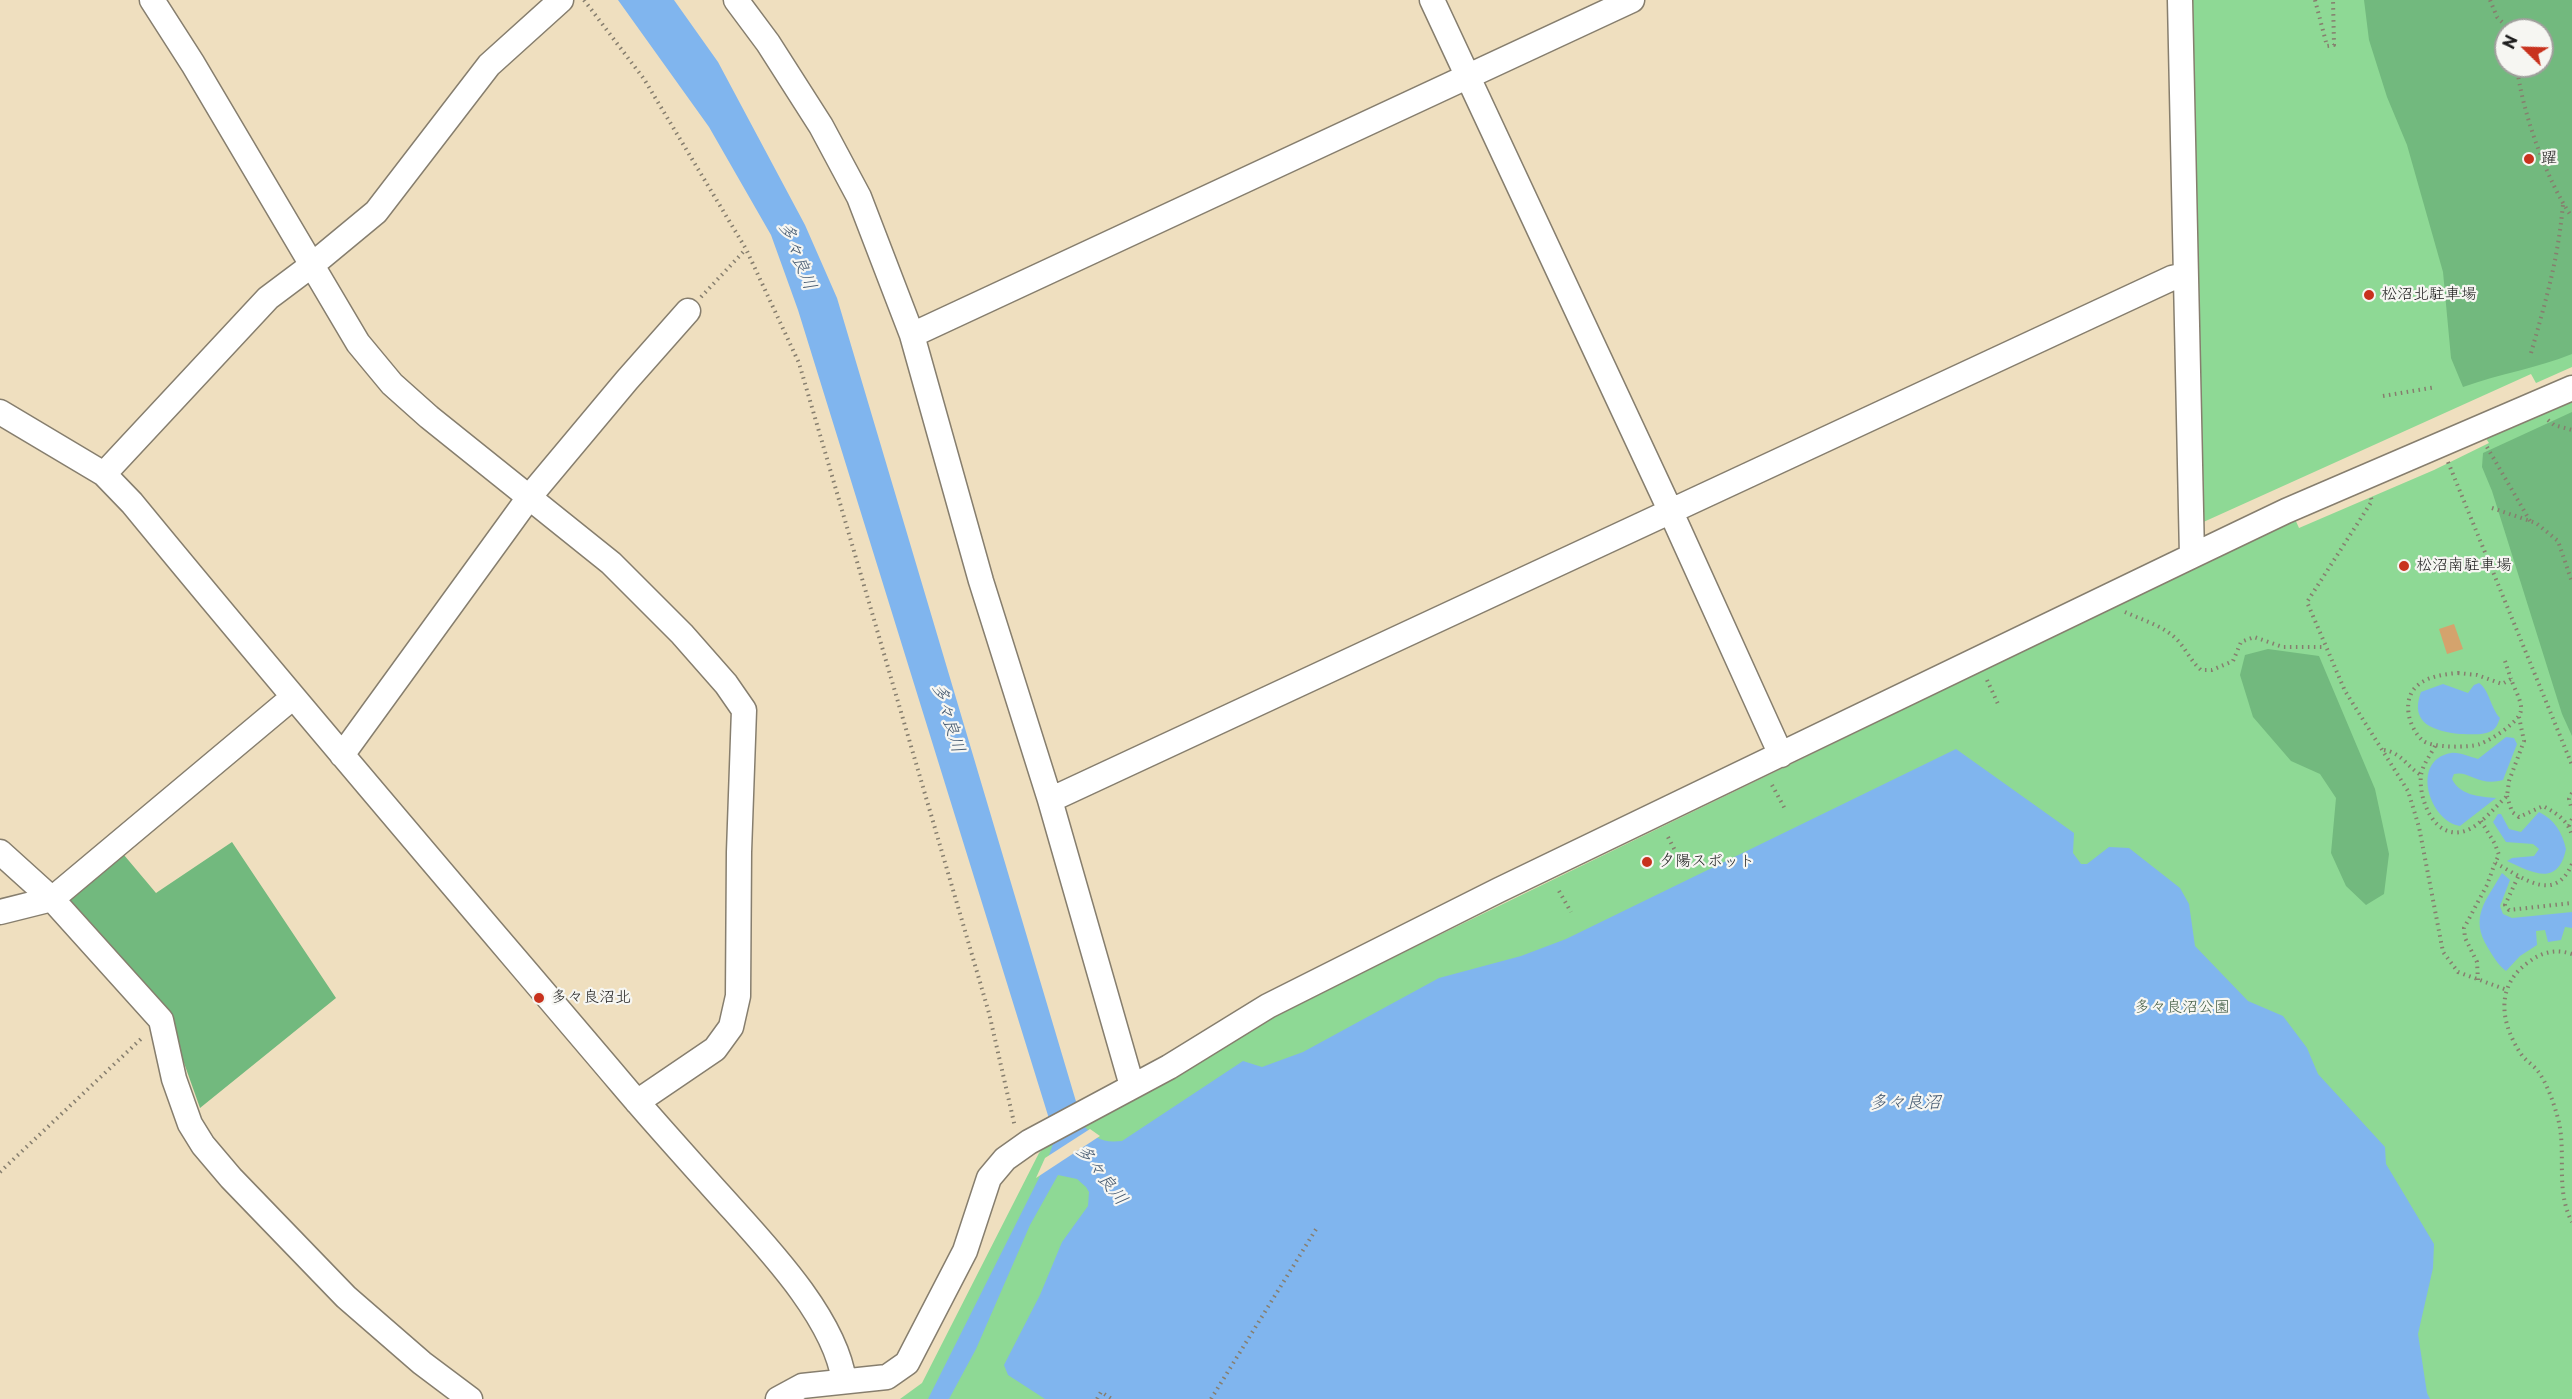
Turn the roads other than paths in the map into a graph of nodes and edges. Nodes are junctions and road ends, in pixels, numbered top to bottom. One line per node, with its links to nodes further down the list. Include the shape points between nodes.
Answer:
1 (152, 0): 8 (street)
2 (561, 0): 8 (street, via 489,65 376,212)
3 (736, 0): 11 (street, via 820,126 859,197)
4 (1432, 0): 7 (street)
5 (1632, 0): 7 (street)
6 (2180, 0): 9 (street)
7 (1468, 77): 11 (street); 16 (street)
8 (312, 265): 14 (street, via 268,298); 15 (street, via 358,343 392,384)
9 (2185, 275): 16 (street); 17 (street)
10 (688, 311): 15 (street)
11 (912, 335): 21 (street, via 981,581)
12 (2572, 388): 17 (street, via 2286,511)
13 (0, 412): 14 (street)
14 (104, 474): 18 (street)
15 (530, 496): 19 (street); 26 (street, via 611,563 689,643 744,710 738,996 731,1027 715,1049)
16 (1670, 510): 20 (street); 21 (street)
17 (2192, 556): 20 (street)
18 (292, 698): 19 (street); 23 (street)
19 (342, 754): 26 (street)
20 (1781, 755): 25 (street, via 1268,1005)
21 (1050, 800): 25 (street)
22 (0, 852): 23 (street)
23 (52, 899): 24 (street); 28 (street, via 161,1020 174,1079 202,1145 265,1216 346,1297)
24 (0, 912)
25 (1132, 1086): 27 (street, via 1005,1159 988,1178 966,1251 907,1363 887,1377)
26 (637, 1102): 27 (street, via 771,1251 817,1315 842,1361)
27 (844, 1381): 29 (street, via 802,1386)
28 (470, 1399)
29 (778, 1399)

